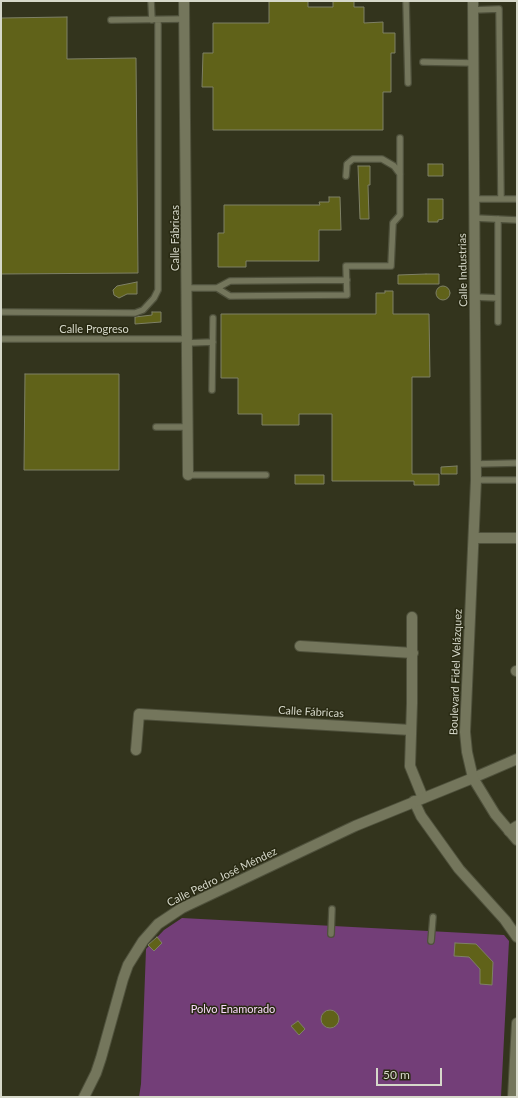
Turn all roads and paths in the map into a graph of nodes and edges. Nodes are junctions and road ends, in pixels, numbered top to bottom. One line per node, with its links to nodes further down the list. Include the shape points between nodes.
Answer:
1 (151, 1): 7 (lane)
2 (184, 1): 5 (street, Calle Fábricas)
3 (406, 1): 10 (lane)
4 (473, 5): 9 (street, Calle Industrias); 15 (lane, via 499,10)
5 (185, 19): 7 (lane); 21 (street, Calle Fábricas)
6 (111, 20): 7 (lane)
7 (155, 20): 25 (lane, via 158,290 154,298 143,310 135,313)
8 (423, 62): 9 (lane)
9 (474, 63): 14 (street, Calle Industrias)
10 (408, 83)
11 (400, 138): 12 (lane)
12 (400, 174): 13 (lane, via 394,166 382,159 353,159 347,164); 20 (lane, via 400,215 393,223 392,266 346,266)
13 (346, 176)
14 (475, 199): 15 (lane); 17 (street, Calle Industrias)
15 (501, 199): 16 (lane)
16 (517, 199)
17 (475, 218): 18 (lane); 23 (street, Calle Industrias)
18 (498, 219): 19 (lane); 24 (lane)
19 (517, 220)
20 (347, 280): 22 (lane, via 230,281); 22 (lane, via 347,296 230,296)
21 (187, 288): 22 (lane); 29 (street, Calle Fábricas)
22 (217, 288)
23 (476, 297): 24 (lane); 34 (street, Calle Industrias)
24 (498, 298): 27 (lane)
25 (1, 312)
26 (213, 318): 30 (lane)
27 (498, 322)
28 (1, 339): 29 (lane, Calle Progreso)
29 (187, 341): 30 (lane, Calle Progreso); 32 (street, Calle Fábricas)
30 (213, 342): 31 (lane)
31 (212, 390)
32 (188, 426): 33 (lane); 36 (street, Calle Fábricas)
33 (156, 427)
34 (476, 464): 35 (lane); 38 (street, Calle Industrias)
35 (517, 464)
36 (188, 475): 37 (lane)
37 (266, 475)
38 (476, 480): 39 (lane); 40 (street, Calle Industrias)
39 (517, 480)
40 (474, 538): 41 (street); 48 (street, Boulevard Fidel Velázquez, via 465,732)
41 (517, 538)
42 (412, 618): 44 (street)
43 (300, 646): 44 (street)
44 (413, 653): 45 (street)
45 (411, 730): 46 (street, Calle Fábricas, via 139,714); 49 (street, via 410,766)
46 (136, 750)
47 (517, 759): 48 (street, Calle Pedro José Méndez)
48 (473, 778): 49 (street, Calle Pedro José Méndez); 50 (street, Boulevard Fidel Velázquez, via 488,804)
49 (418, 799): 55 (street, via 420,816 459,869 511,927); 59 (street, Calle Pedro José Méndez, via 182,908 158,924 143,941 128,965 101,1058)
50 (513, 828): 51 (street, Boulevard Fidel Velázquez)
51 (517, 840)
52 (332, 909): 54 (lane)
53 (433, 917): 56 (lane)
54 (331, 934)
55 (517, 938)
56 (431, 941)
57 (517, 1023): 58 (street)
58 (516, 1052): 60 (street)
59 (84, 1097)
60 (513, 1097)

